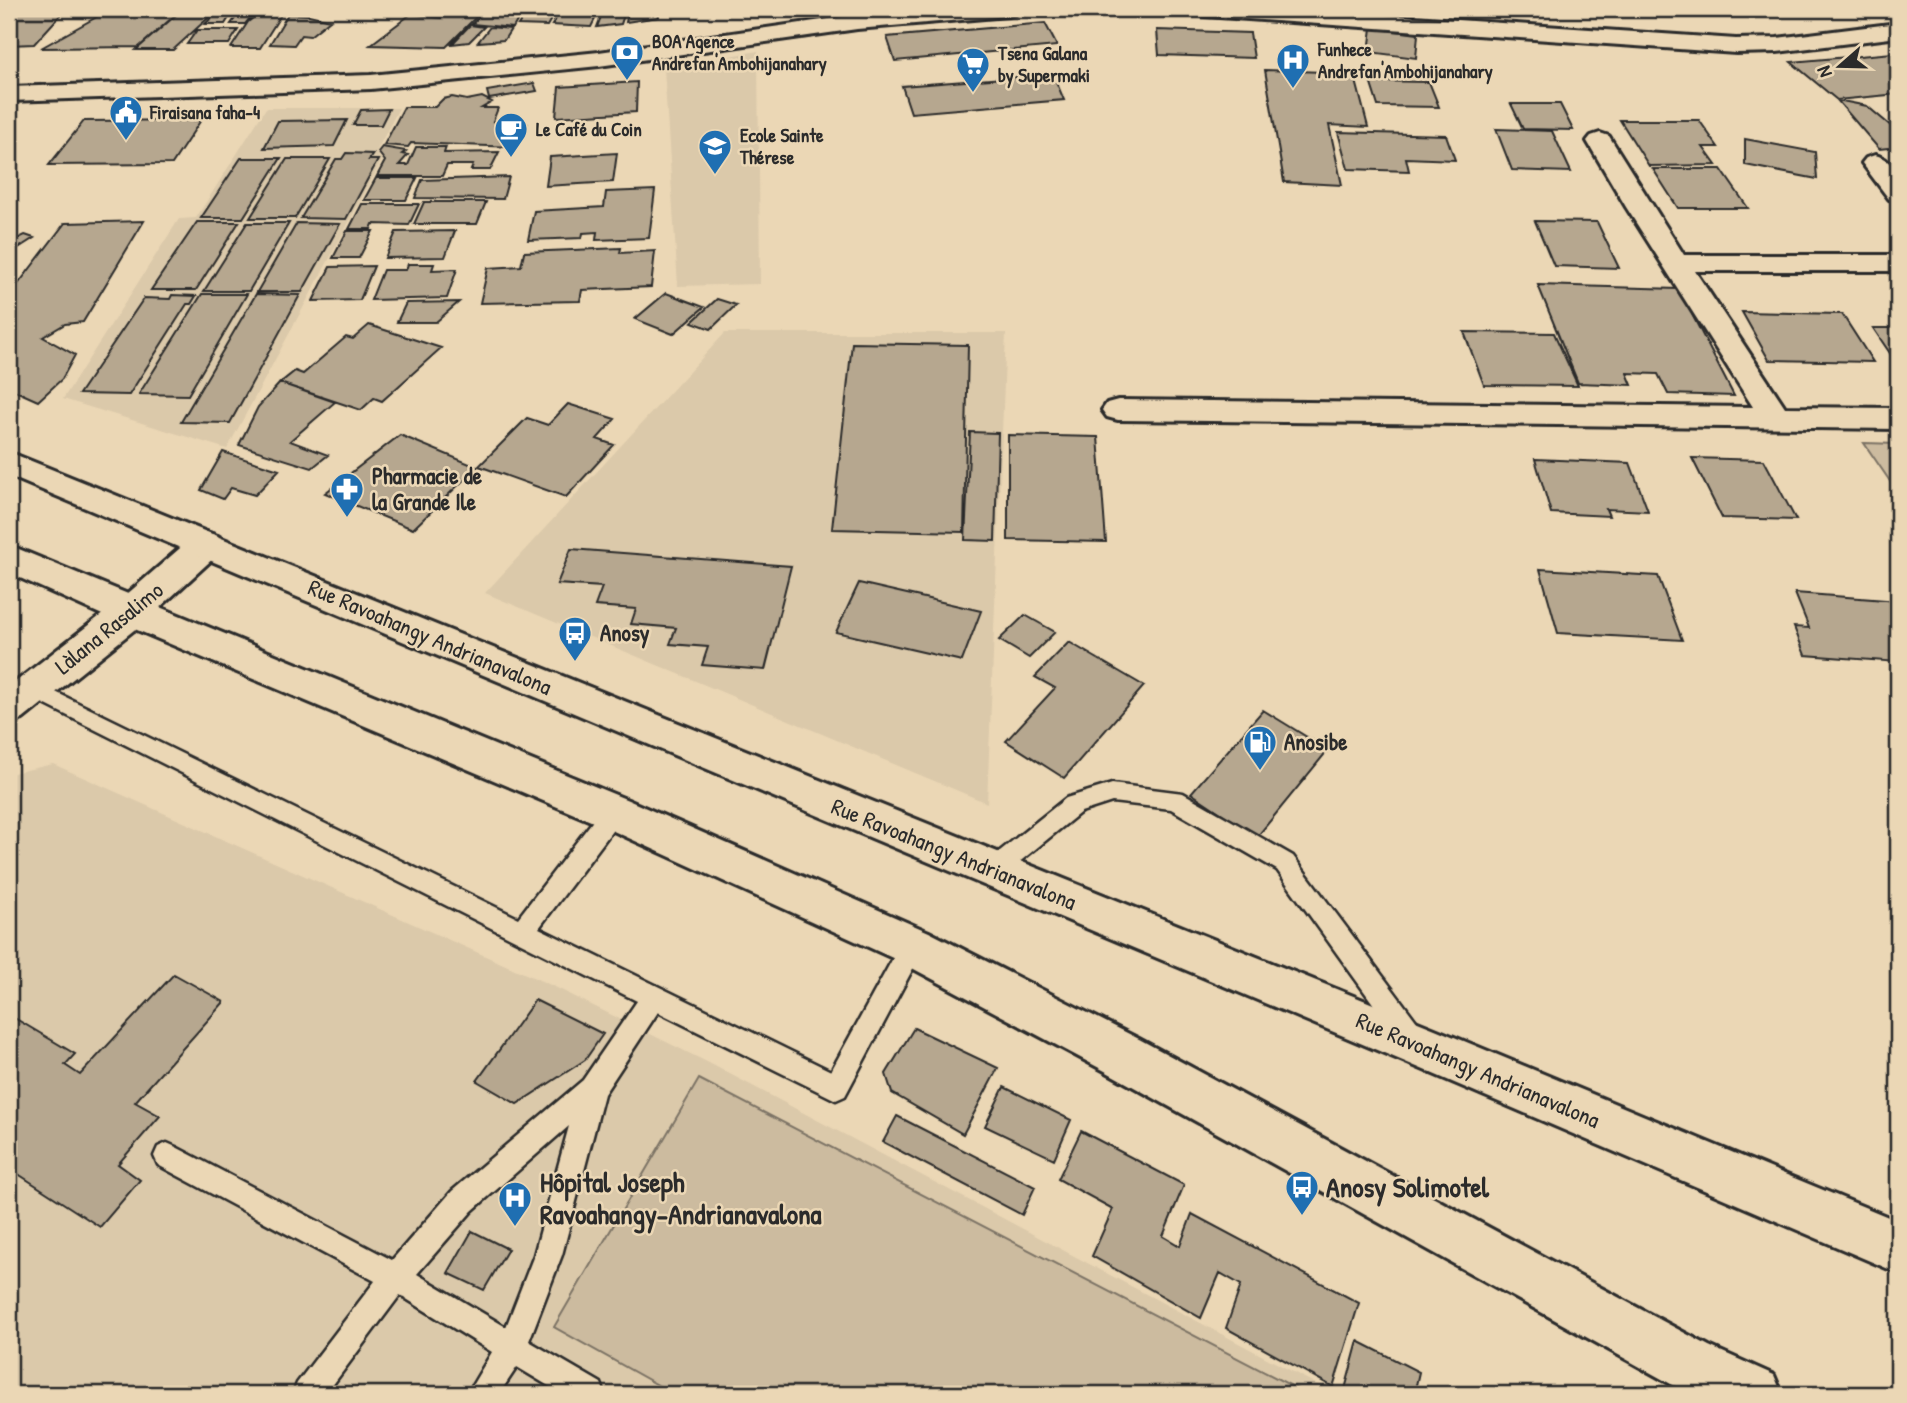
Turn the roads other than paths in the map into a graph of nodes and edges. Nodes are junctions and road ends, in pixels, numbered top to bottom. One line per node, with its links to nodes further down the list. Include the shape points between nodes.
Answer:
1 (816, 9): 7 (main road, via 374,64)
2 (1008, 9): 8 (main road, via 857,22 599,58 371,82)
3 (1205, 9): 6 (main road, via 1736,46)
4 (1474, 9): 5 (main road, via 1756,29)
5 (1898, 15)
6 (1898, 30)
7 (198, 65)
8 (9, 94)
9 (1600, 141): 12 (main road)
10 (1875, 163): 11 (main road)
11 (1898, 193)
12 (1675, 263): 13 (main road); 15 (main road)
13 (1898, 263)
14 (1118, 410): 15 (main road)
15 (1775, 417): 16 (main road)
16 (1898, 419)
17 (9, 463): 18 (main road, Rue Ravoahangy Andrianavalona)
18 (206, 545): 20 (main road, Làlana Rasalimo); 23 (main road, Rue Ravoahangy Andrianavalona)
19 (9, 558): 20 (main road)
20 (131, 612): 21 (main road, Làlana Rasalimo); 22 (main road)
21 (21, 699): 24 (lane)
22 (613, 812): 24 (lane); 25 (main road)
23 (993, 870): 27 (main road, Rue Ravoahangy Andrianavalona); 27 (lane, via 1074,806 1112,793 1175,800 1285,863)
24 (523, 930): 26 (lane)
25 (913, 946): 26 (lane, via 836,1087); 36 (main road, via 1690,1365)
26 (655, 995): 28 (lane)
27 (1419, 1045): 30 (main road, Rue Ravoahangy Andrianavalona)
28 (592, 1089): 31 (lane, via 462,1201); 32 (lane, via 548,1255)
29 (167, 1156): 31 (lane)
30 (1898, 1247)
31 (396, 1277): 32 (lane); 33 (lane)
32 (512, 1348): 34 (lane); 35 (lane)
33 (308, 1394)
34 (482, 1394)
35 (590, 1394)
36 (1755, 1394)

